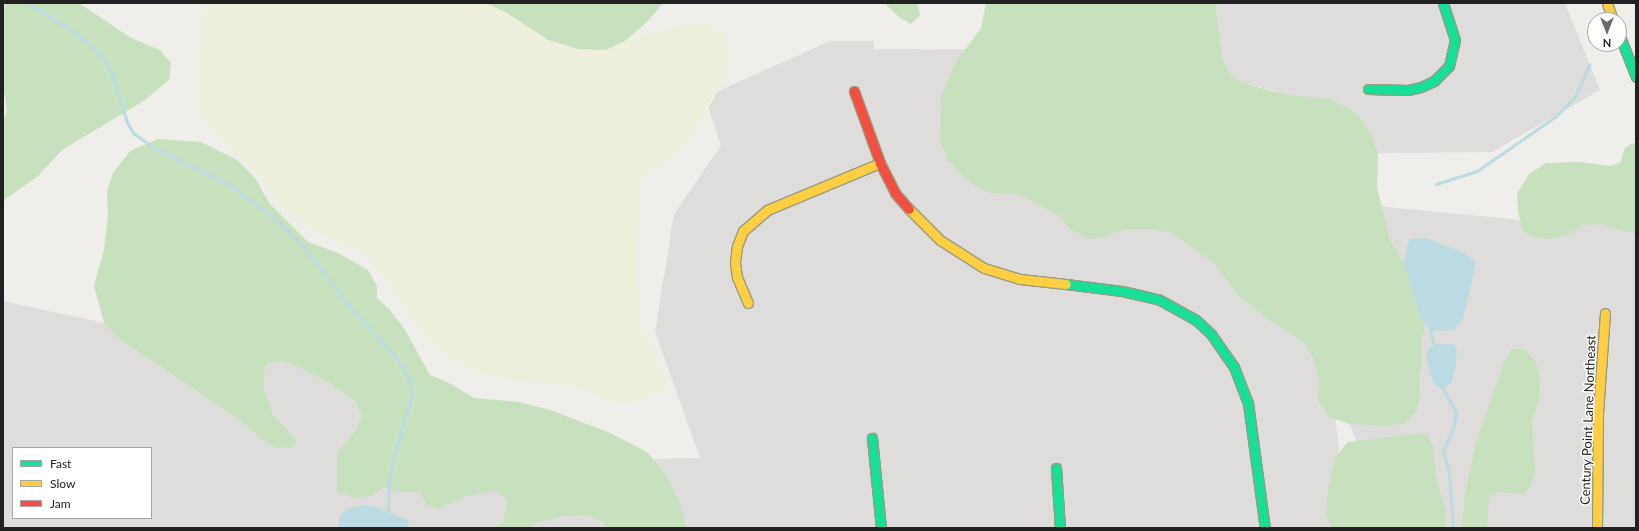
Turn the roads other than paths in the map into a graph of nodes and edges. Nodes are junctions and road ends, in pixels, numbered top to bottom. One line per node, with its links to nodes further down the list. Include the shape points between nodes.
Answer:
1 (1443, 3): 4 (street, via 1455,40 1449,66 1434,81 1421,87 1408,90)
2 (1626, 52): 3 (street)
3 (1636, 77)
4 (1368, 89)
5 (854, 91): 6 (street)
6 (880, 163): 7 (street, via 767,210 743,231 737,246 735,262 737,277); 13 (street, via 895,193 917,219 940,240 984,268 1020,279 1122,291 1158,299 1196,320 1211,334 1234,367 1248,403)
7 (748, 303)
8 (1605, 313): 14 (street, Century Point Lane Northeast, via 1598,413)
9 (872, 438): 11 (street)
10 (1056, 468): 12 (street)
11 (881, 528)
12 (1060, 528)
13 (1265, 528)
14 (1597, 528)

